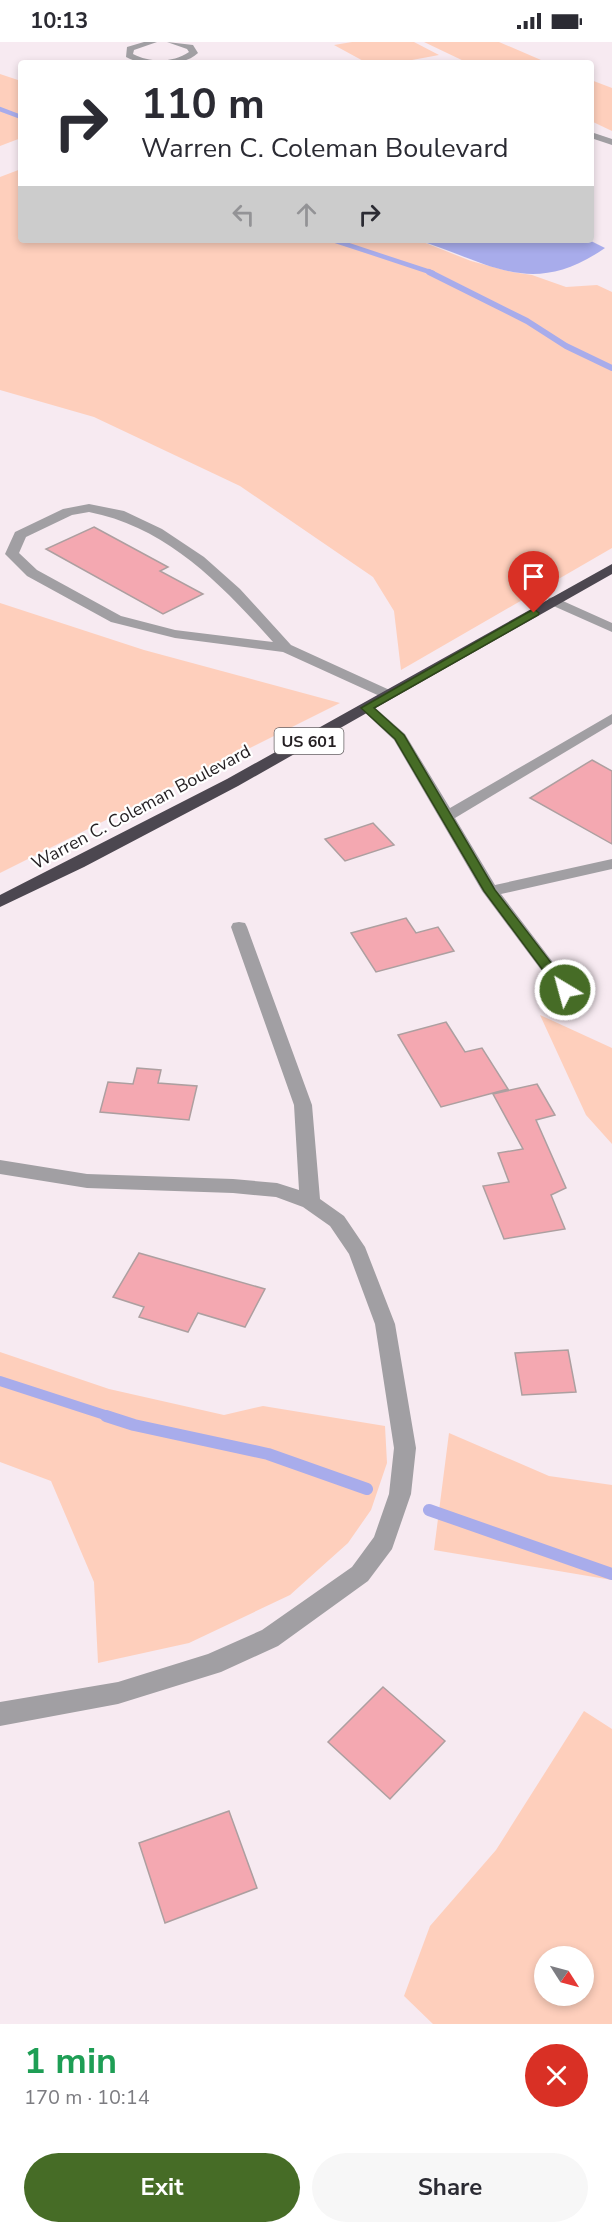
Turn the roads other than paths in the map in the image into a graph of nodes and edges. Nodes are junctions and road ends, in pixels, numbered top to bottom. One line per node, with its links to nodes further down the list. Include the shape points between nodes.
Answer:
1 (153, 42): 4 (street, via 130,49 129,55)
2 (171, 42): 3 (street, via 194,50)
3 (183, 59): 5 (street); 6 (street)
4 (143, 60)
5 (178, 60)
6 (188, 60)
7 (594, 136): 8 (street)
8 (612, 142)
9 (612, 568): 10 (highway, Warren C. Coleman Boulevard / US 601)
10 (554, 601): 11 (street); 13 (highway, Warren C. Coleman Boulevard / US 601)
11 (612, 628)
12 (286, 648): 12 (street, via 235,592 199,560 157,532 119,514 89,508 68,512 20,535 12,554 32,573 116,619 175,634); 13 (street)
13 (389, 695): 14 (highway, Warren C. Coleman Boulevard / US 601)
14 (367, 708): 16 (street, via 400,737); 19 (highway, Warren C. Coleman Boulevard / US 601)
15 (612, 718): 16 (street)
16 (446, 817): 18 (street)
17 (612, 864): 18 (street)
18 (490, 891): 21 (street)
19 (0, 902)
20 (239, 927): 23 (street, via 303,1105)
21 (565, 990)
22 (0, 1167): 23 (street, via 87,1181 278,1190)
23 (310, 1202): 24 (street, via 337,1221 358,1252 386,1324 405,1448 400,1494 384,1542 360,1574 270,1638 250,1647 212,1664 118,1693)
24 (0, 1714)

